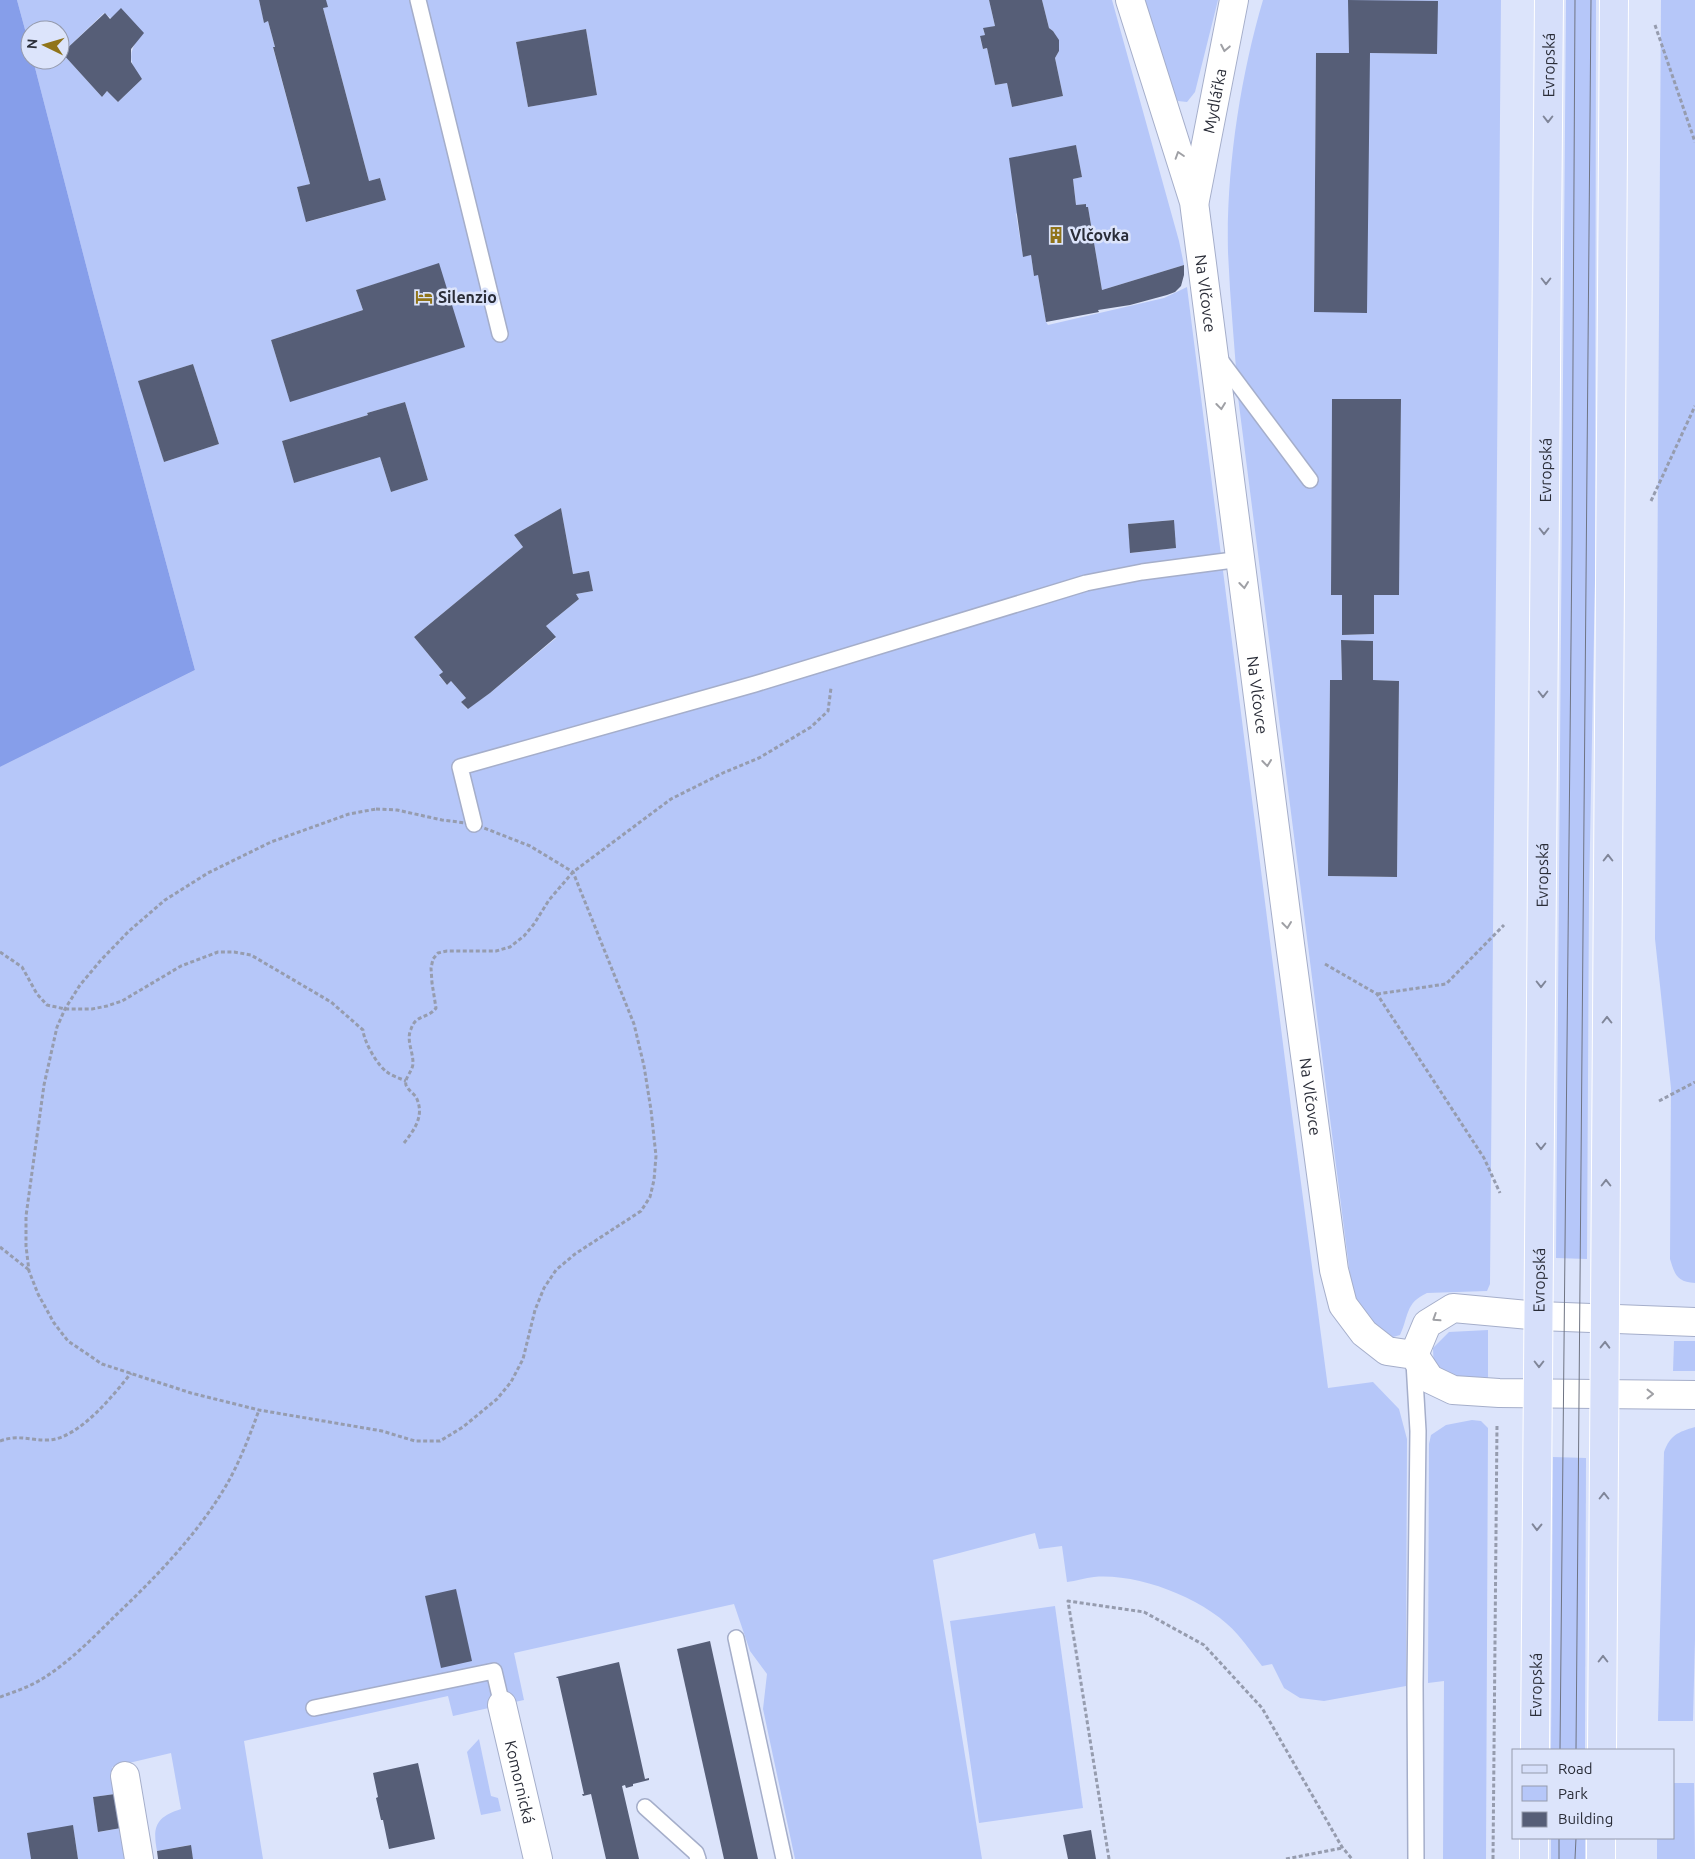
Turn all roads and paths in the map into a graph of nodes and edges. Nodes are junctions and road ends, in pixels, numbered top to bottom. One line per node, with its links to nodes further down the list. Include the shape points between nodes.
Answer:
1 (418, 0): 9 (lane)
2 (1130, 0): 8 (street, Na Vlčovce, one-way to 2)
3 (1234, 0): 8 (street, Mydlářka, one-way to 8)
4 (1549, 0): 30 (main road, Evropská, one-way to 30)
5 (1614, 0): 31 (main road, one-way to 5)
6 (1655, 25): 7 (path)
7 (1695, 142)
8 (1194, 202): 10 (street, Na Vlčovce)
9 (500, 334)
10 (1215, 352): 12 (lane); 14 (street, Na Vlčovce, one-way to 14)
11 (1695, 406): 13 (path)
12 (1310, 480)
13 (1650, 501)
14 (1241, 559): 15 (lane, via 1086,583); 19 (street, Na Vlčovce, one-way to 19)
15 (833, 660): 16 (lane, via 460,767); 17 (path, via 828,711 811,728 759,758 671,798)
16 (474, 824): 17 (path, via 530,846); 22 (path, via 376,809 349,814 271,842 208,873 166,900 101,960)
17 (573, 872): 23 (path, via 524,936 510,947 496,951 447,951 438,953 433,959 431,968 436,1008 432,1014 416,1020 411,1028 408,1038 413,1066); 38 (path, via 631,1015 644,1066 656,1156 650,1197 641,1211 574,1254 556,1270 535,1310 523,1359 511,1382 497,1399 464,1427 440,1441 415,1441 382,1431)
18 (1504, 925): 21 (path, via 1446,984)
19 (1290, 944): 21 (path); 33 (street, Na Vlčovce, via 1334,1270 1343,1305 1364,1333 1387,1351)
20 (0, 952): 22 (path, via 22,967 47,1005)
21 (1377, 994): 27 (path, via 1484,1158)
22 (65, 1009): 23 (path, via 92,1009 122,1001 181,966 218,952 251,955 331,1002 363,1030 367,1045 385,1071); 29 (path, via 51,1050 36,1131 26,1216)
23 (406, 1081): 26 (path, via 406,1086 416,1097 420,1119)
24 (1695, 1082): 25 (path)
25 (1659, 1100)
26 (404, 1143)
27 (1500, 1193)
28 (0, 1247): 29 (path)
29 (29, 1271): 34 (path, via 54,1323 68,1341 102,1364)
30 (1539, 1316): 31 (street); 33 (street, one-way to 33, via 1453,1308 1428,1324); 35 (main road, Evropská, one-way to 35)
31 (1606, 1318): 32 (street); 36 (main road, one-way to 31)
32 (1695, 1322)
33 (1414, 1355): 35 (street, via 1430,1379 1453,1390); 59 (lane, via 1418,1431)
34 (131, 1373): 38 (path, via 191,1393); 40 (path, via 82,1425 58,1439 17,1436)
35 (1539, 1393): 36 (street); 45 (main road, Evropská, one-way to 45)
36 (1605, 1394): 37 (street, one-way to 37); 46 (main road, one-way to 36)
37 (1695, 1394)
38 (259, 1410): 42 (path, via 227,1484 191,1536 148,1585 66,1661 20,1691)
39 (1497, 1419): 60 (path)
40 (0, 1441)
41 (736, 1638): 55 (lane)
42 (0, 1697)
43 (502, 1705): 44 (lane, via 494,1672); 53 (street, Komornická)
44 (314, 1708)
45 (1535, 1749)
46 (1602, 1749)
47 (126, 1776): 52 (street)
48 (645, 1807): 54 (lane, via 696,1853)
49 (1534, 1839): 61 (main road)
50 (1601, 1839): 62 (main road)
51 (1342, 1848): 56 (path, via 1262,1708 1204,1645 1144,1612 1068,1601); 57 (path); 58 (path)
52 (140, 1859)
53 (538, 1859)
54 (698, 1859)
55 (784, 1859)
56 (1109, 1859)
57 (1286, 1859)
58 (1352, 1859)
59 (1416, 1859)
60 (1493, 1859)
61 (1534, 1859)
62 (1601, 1859)

